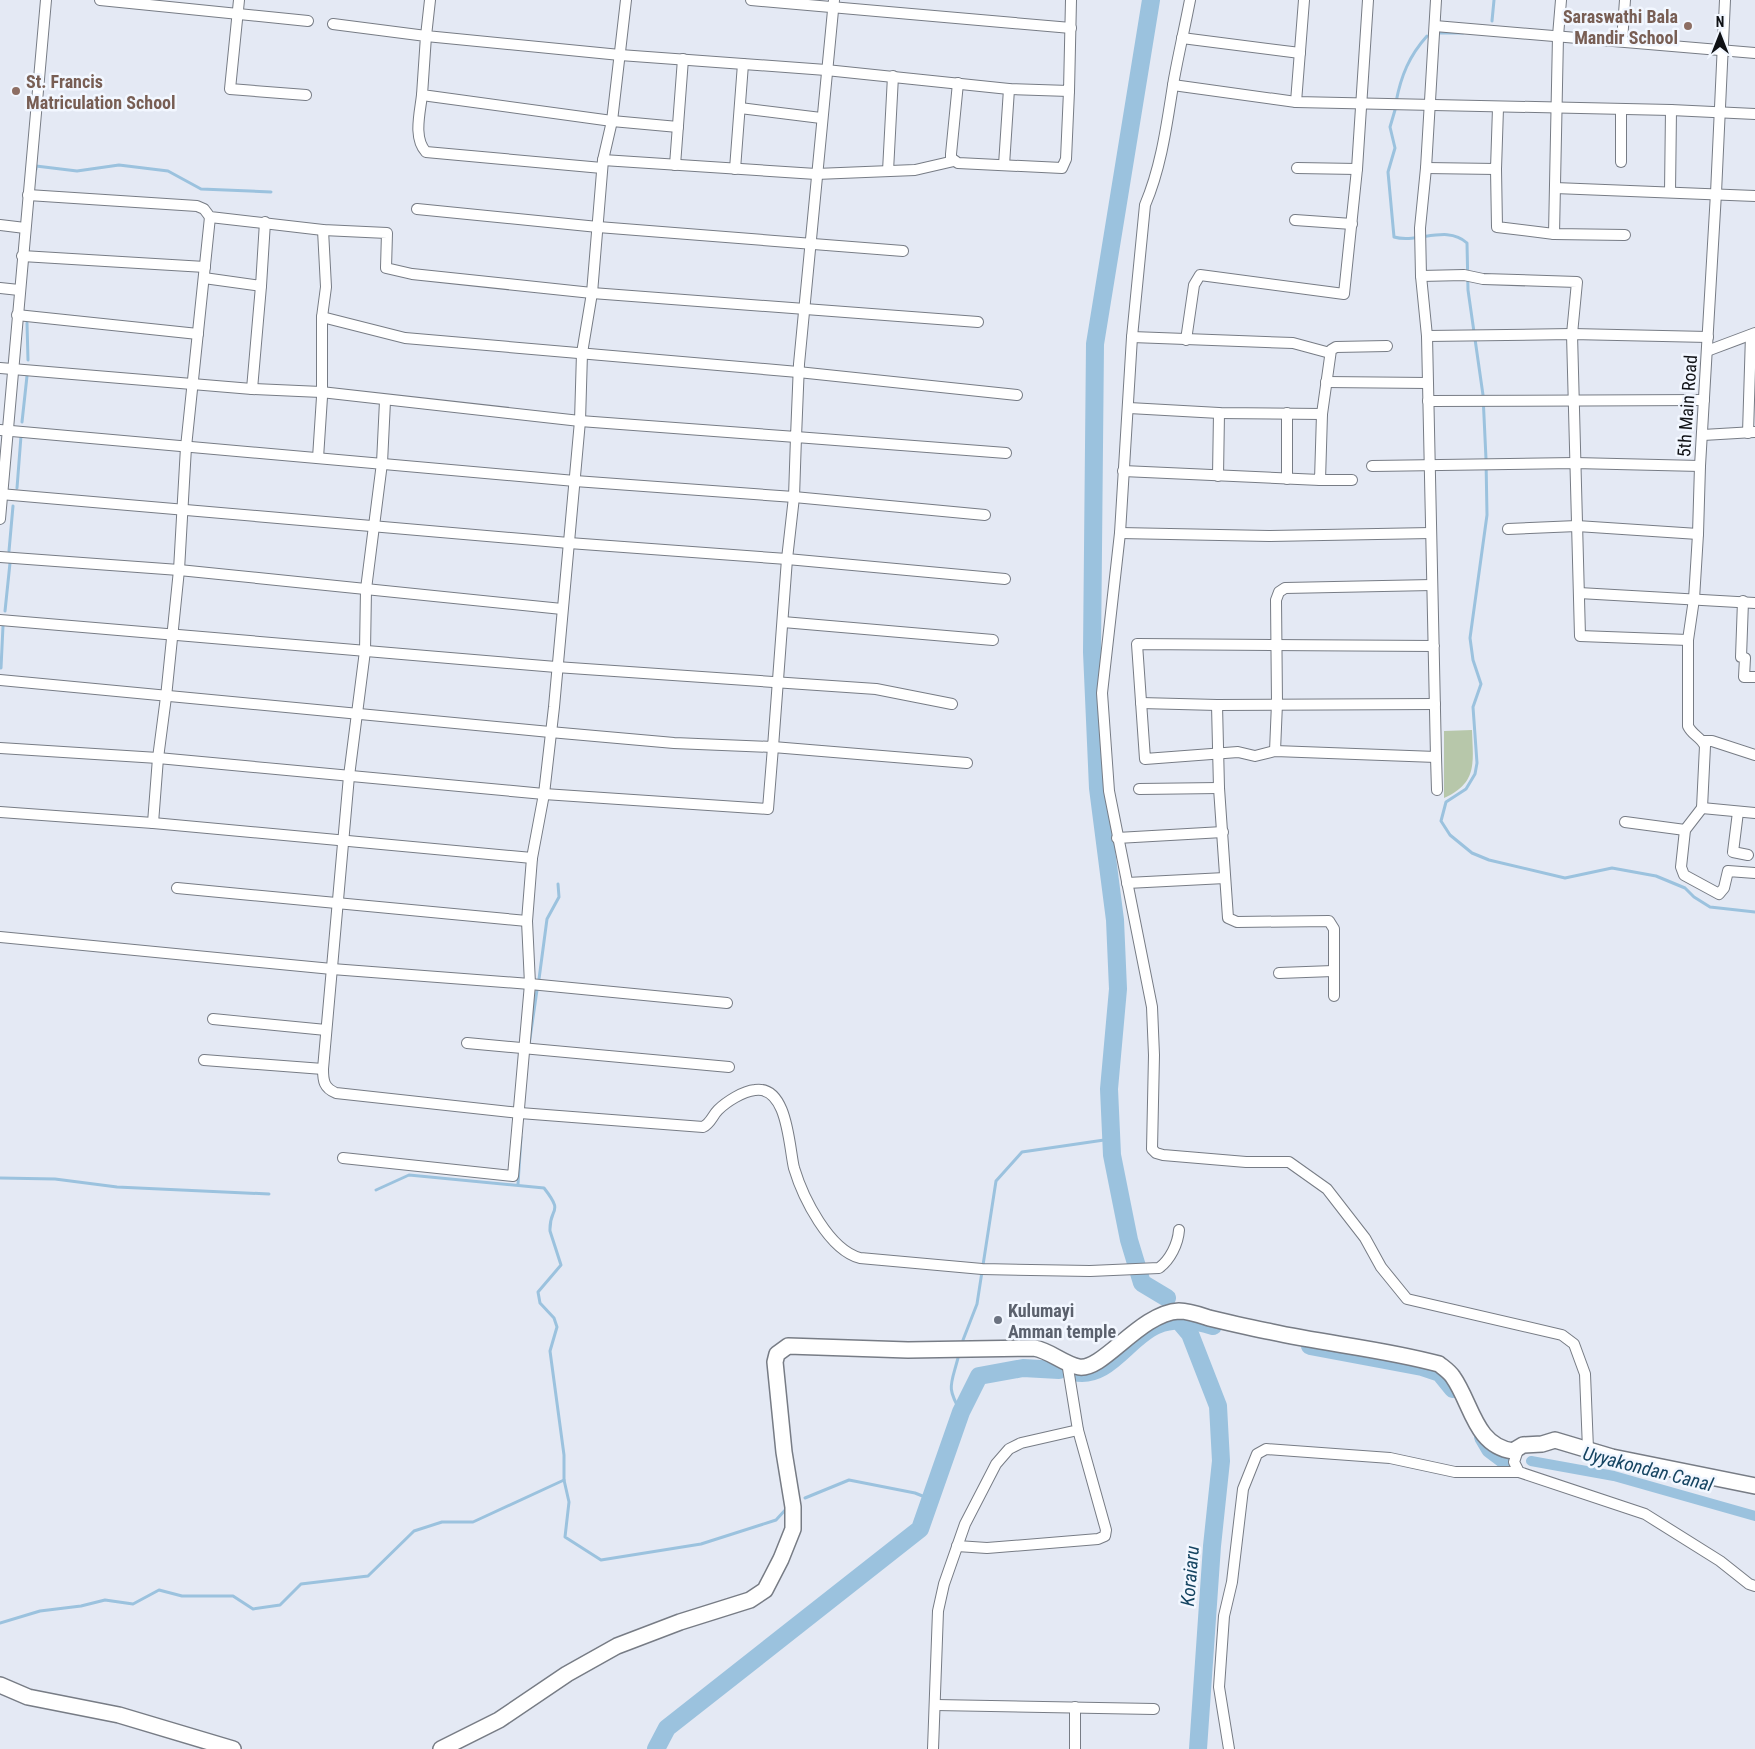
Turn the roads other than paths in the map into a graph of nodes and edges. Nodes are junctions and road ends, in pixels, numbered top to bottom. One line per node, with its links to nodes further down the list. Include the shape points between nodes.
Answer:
1 (46, 0): 67 (street)
2 (100, 0): 16 (street)
3 (239, 0): 16 (street)
4 (430, 0): 21 (street)
5 (626, 0): 28 (street)
6 (751, 0): 15 (street)
7 (1071, 0): 20 (street)
8 (1190, 0): 23 (street)
9 (1304, 0): 26 (street)
10 (1368, 0): 40 (street)
11 (1436, 0): 19 (street)
12 (1561, 0): 22 (street)
13 (1625, 0): 24 (street)
14 (1725, 0): 25 (street, 5th Main Road)
15 (834, 3): 20 (street); 31 (street)
16 (238, 13): 17 (street); 37 (street, via 230,89)
17 (308, 21)
18 (333, 24): 21 (street)
19 (1435, 26): 22 (street); 41 (street)
20 (1071, 28): 36 (street)
21 (426, 36): 28 (street); 38 (street)
22 (1558, 36): 24 (street); 44 (street)
23 (1182, 38): 26 (street); 34 (street)
24 (1622, 41): 25 (street)
25 (1721, 51): 27 (street); 47 (street, 5th Main Road)
26 (1300, 53): 39 (street)
27 (1755, 53)
28 (620, 55): 29 (street); 50 (street)
29 (683, 59): 30 (street); 51 (street)
30 (744, 64): 31 (street); 42 (street)
31 (826, 70): 32 (street); 49 (street)
32 (893, 76): 33 (street); 62 (street)
33 (958, 83): 35 (street); 52 (street, via 951,154)
34 (1173, 86): 39 (street); 97 (street, via 1162,154 1145,205)
35 (1008, 89): 36 (street); 55 (street)
36 (1070, 91): 55 (street, via 1065,165 1056,168)
37 (306, 95)
38 (422, 95): 50 (street); 54 (street, via 418,135 420,146 426,152)
39 (1296, 102): 40 (street)
40 (1360, 104): 41 (street); 60 (street)
41 (1430, 106): 43 (street); 58 (street)
42 (740, 108): 49 (street); 59 (street)
43 (1498, 108): 44 (street); 61 (street)
44 (1558, 109): 45 (street); 64 (street)
45 (1621, 110): 46 (street); 53 (street)
46 (1671, 110): 47 (street); 65 (street)
47 (1718, 113): 48 (street); 66 (street, 5th Main Road)
48 (1755, 114)
49 (821, 118): 63 (street)
50 (612, 121): 51 (street); 54 (street)
51 (678, 127): 56 (street)
52 (954, 161): 55 (street); 62 (street, via 915,170)
53 (1622, 162)
54 (603, 164): 56 (street); 75 (street)
55 (1004, 164)
56 (675, 165): 59 (street)
57 (1297, 168): 60 (street)
58 (1426, 168): 61 (street); 84 (street, via 1420,228)
59 (735, 169): 63 (street)
60 (1357, 169): 73 (street)
61 (1496, 169): 78 (street, via 1497,227)
62 (888, 171): 63 (street)
63 (816, 174): 80 (street)
64 (1555, 188): 65 (street); 78 (street)
65 (1670, 192): 66 (street)
66 (1716, 194): 68 (street); 98 (street, 5th Main Road)
67 (28, 195): 70 (street, via 196,206 204,209); 76 (street)
68 (1755, 196)
69 (417, 209): 75 (street)
70 (210, 217): 72 (street); 83 (street)
71 (1295, 220): 73 (street)
72 (265, 222): 77 (street); 85 (street)
73 (1352, 224): 99 (street, via 1344,294 1200,275 1194,285)
74 (0, 225): 76 (street)
75 (598, 227): 80 (street); 88 (street)
76 (25, 228): 82 (street)
77 (323, 230): 88 (street, via 387,233 386,268 412,274); 91 (street, via 326,287)
78 (1554, 234): 79 (street)
79 (1624, 236)
80 (810, 244): 81 (street); 89 (street)
81 (903, 251)
82 (22, 256): 83 (street); 87 (street)
83 (204, 272): 85 (street); 93 (street)
84 (1421, 276): 94 (street, via 1464,275 1483,279 1577,282); 96 (street)
85 (261, 286): 110 (street)
86 (0, 288): 87 (street)
87 (19, 290): 90 (street)
88 (592, 292): 89 (street); 102 (street)
89 (804, 308): 92 (street); 106 (street)
90 (17, 316): 93 (street); 105 (street)
91 (322, 317): 102 (street, via 405,338); 111 (street)
92 (978, 322)
93 (198, 334): 109 (street)
94 (1572, 334): 96 (street); 98 (street); 114 (street)
95 (1753, 334): 101 (street); 123 (street)
96 (1427, 336): 108 (street)
97 (1132, 337): 99 (street); 117 (street)
98 (1708, 337): 101 (street, 5th Main Road)
99 (1186, 340): 103 (street, via 1293,344)
100 (1387, 346): 103 (street, via 1336,347)
101 (1707, 351): 115 (street, 5th Main Road)
102 (582, 353): 106 (street); 121 (street)
103 (1330, 353): 107 (street)
104 (0, 368): 105 (street)
105 (13, 369): 109 (street); 122 (street)
106 (798, 372): 112 (street); 125 (street)
107 (1326, 382): 108 (street); 120 (street)
108 (1427, 383): 116 (street)
109 (193, 384): 110 (street); 126 (street)
110 (252, 389): 111 (street)
111 (321, 392): 113 (street); 128 (street)
112 (1017, 395)
113 (385, 400): 121 (street); 129 (street)
114 (1574, 400): 115 (street); 116 (street); 130 (street)
115 (1704, 400): 124 (street, 5th Main Road)
116 (1428, 401): 131 (street)
117 (1129, 408): 118 (street); 134 (street)
118 (1219, 413): 119 (street); 135 (street)
119 (1287, 413): 120 (street); 136 (street)
120 (1322, 414): 137 (street)
121 (580, 421): 125 (street); 139 (street)
122 (4, 430): 126 (street); 140 (street)
123 (1752, 432): 124 (street)
124 (1702, 435): 133 (street, 5th Main Road)
125 (796, 437): 127 (street); 141 (street)
126 (186, 447): 128 (street); 142 (street)
127 (1006, 453)
128 (318, 458): 129 (street)
129 (382, 463): 139 (street); 145 (street)
130 (1575, 463): 131 (street); 133 (street); 146 (street)
131 (1429, 465): 132 (street); 149 (street)
132 (1372, 466)
133 (1700, 466): 150 (street, 5th Main Road)
134 (1123, 471): 135 (street); 148 (street)
135 (1218, 476): 136 (street)
136 (1287, 479): 137 (street)
137 (1320, 480): 138 (street)
138 (1352, 480)
139 (575, 481): 141 (street); 151 (street)
140 (1, 494): 142 (street); 144 (street)
141 (794, 497): 143 (street); 153 (street)
142 (184, 509): 145 (street); 154 (street)
143 (985, 515)
144 (0, 519)
145 (375, 526): 151 (street); 157 (street)
146 (1577, 526): 147 (street); 150 (street); 158 (street)
147 (1508, 529)
148 (1120, 533): 149 (street, via 1269,536); 205 (street, via 1102,693 1109,791)
149 (1431, 533): 156 (street)
150 (1698, 534): 159 (street, 5th Main Road)
151 (569, 543): 153 (street); 162 (street)
152 (0, 557): 154 (street)
153 (787, 559): 155 (street); 164 (street)
154 (179, 570): 157 (street); 165 (street)
155 (1006, 579)
156 (1432, 585): 168 (street, via 1285,588 1278,592 1276,600); 169 (street)
157 (366, 589): 162 (street); 170 (street)
158 (1579, 593): 159 (street); 167 (street, via 1580,636)
159 (1694, 599): 160 (street); 167 (street, 5th Main Road)
160 (1742, 602): 161 (street); 172 (street, via 1744,677)
161 (1755, 603)
162 (562, 609): 171 (street)
163 (0, 620): 165 (street)
164 (783, 622): 166 (street); 174 (street)
165 (173, 635): 170 (street); 175 (street)
166 (993, 640)
167 (1688, 640): 183 (street, 5th Main Road, via 1688,726 1691,733)
168 (1276, 645): 169 (street); 176 (street, via 1136,644); 177 (street)
169 (1434, 646): 179 (street)
170 (365, 651): 171 (street); 181 (street)
171 (556, 667): 174 (street); 182 (street)
172 (1755, 677)
173 (0, 680): 175 (street)
174 (778, 684): 178 (street, via 876,690); 184 (street)
175 (166, 697): 181 (street); 189 (street)
176 (1141, 703): 180 (street); 187 (street, via 1145,759)
177 (1277, 703): 179 (street); 180 (street); 186 (street)
178 (952, 704)
179 (1435, 704): 190 (street)
180 (1217, 705): 187 (street)
181 (358, 714): 182 (street); 192 (street)
182 (550, 732): 184 (street, via 674,743); 196 (street)
183 (1702, 741): 188 (street); 197 (street, via 1705,746)
184 (773, 747): 191 (street); 196 (street, via 768,809)
185 (0, 748): 189 (street)
186 (1274, 751): 187 (street, via 1255,756 1238,752); 190 (street)
187 (1218, 754): 193 (street)
188 (1755, 754)
189 (158, 758): 192 (street); 202 (street)
190 (1436, 758): 195 (street)
191 (966, 763)
192 (349, 776): 196 (street); 206 (street)
193 (1219, 788): 194 (street); 204 (street)
194 (1139, 789)
195 (1438, 790)
196 (544, 794): 208 (street)
197 (1702, 808): 199 (street); 203 (street)
198 (0, 812): 202 (street)
199 (1738, 812): 200 (street); 207 (street, via 1733,852)
200 (1755, 813)
201 (1625, 822): 203 (street)
202 (153, 823): 206 (street)
203 (1685, 830): 209 (street, via 1681,867 1684,875 1719,894 1728,871)
204 (1223, 832): 205 (street); 210 (street)
205 (1117, 838): 211 (street)
206 (342, 842): 208 (street); 213 (street)
207 (1748, 855)
208 (532, 858): 214 (street)
209 (1755, 873)
210 (1225, 878): 211 (street); 217 (street, via 1228,918 1231,921 1329,921 1334,929)
211 (1127, 883): 234 (street, via 1152,1007 1151,1143 1156,1153 1246,1162 1289,1162 1327,1189 1407,1299 1562,1335 1574,1344 1585,1374)
212 (177, 888): 213 (street)
213 (338, 903): 214 (street); 216 (street)
214 (527, 921): 219 (street)
215 (0, 937): 216 (street)
216 (332, 969): 219 (street); 223 (street)
217 (1333, 971): 218 (street); 220 (street)
218 (1279, 973)
219 (530, 984): 221 (street); 225 (street)
220 (1334, 996)
221 (727, 1003)
222 (213, 1018): 223 (street)
223 (326, 1030): 228 (street)
224 (468, 1043): 225 (street)
225 (524, 1048): 227 (street); 229 (street)
226 (204, 1060): 228 (street)
227 (729, 1067)
228 (323, 1069): 229 (street, via 328,1090 336,1093)
229 (520, 1113): 230 (street, via 513,1176); 231 (street, via 703,1127 719,1109 744,1093 756,1089 762,1091 776,1100 786,1122 801,1188 831,1240 851,1255 982,1269 1090,1271 1159,1268 1170,1255)
230 (344, 1158)
231 (1179, 1230)
232 (1067, 1362): 233 (street); 235 (street, via 1081,1367 1094,1363 1154,1317 1180,1311 1439,1364 1452,1374 1489,1441 1502,1450); 245 (street, via 1034,1348 782,1348 774,1362 793,1528 765,1590 750,1600 617,1646 567,1674 498,1720)
233 (1078, 1430): 238 (street, via 1021,1443 1009,1449 996,1464); 238 (street, via 1096,1487 1106,1530 1104,1536 987,1548)
234 (1588, 1448): 235 (street, via 1555,1440 1522,1445); 237 (street, via 1612,1457)
235 (1518, 1450): 236 (street, via 1514,1462)
236 (1519, 1472): 239 (street, via 1645,1514); 248 (street, via 1455,1472 1390,1458 1261,1450 1243,1489 1232,1582 1224,1616 1219,1687)
237 (1755, 1486)
238 (957, 1546): 241 (street, via 938,1611)
239 (1755, 1586)
240 (0, 1686): 244 (street, via 28,1697 119,1715)
241 (936, 1705): 242 (street); 246 (street)
242 (1075, 1707): 243 (street); 247 (street)
243 (1154, 1709)
244 (233, 1749)
245 (441, 1749)
246 (933, 1749)
247 (1075, 1749)
248 (1229, 1749)

